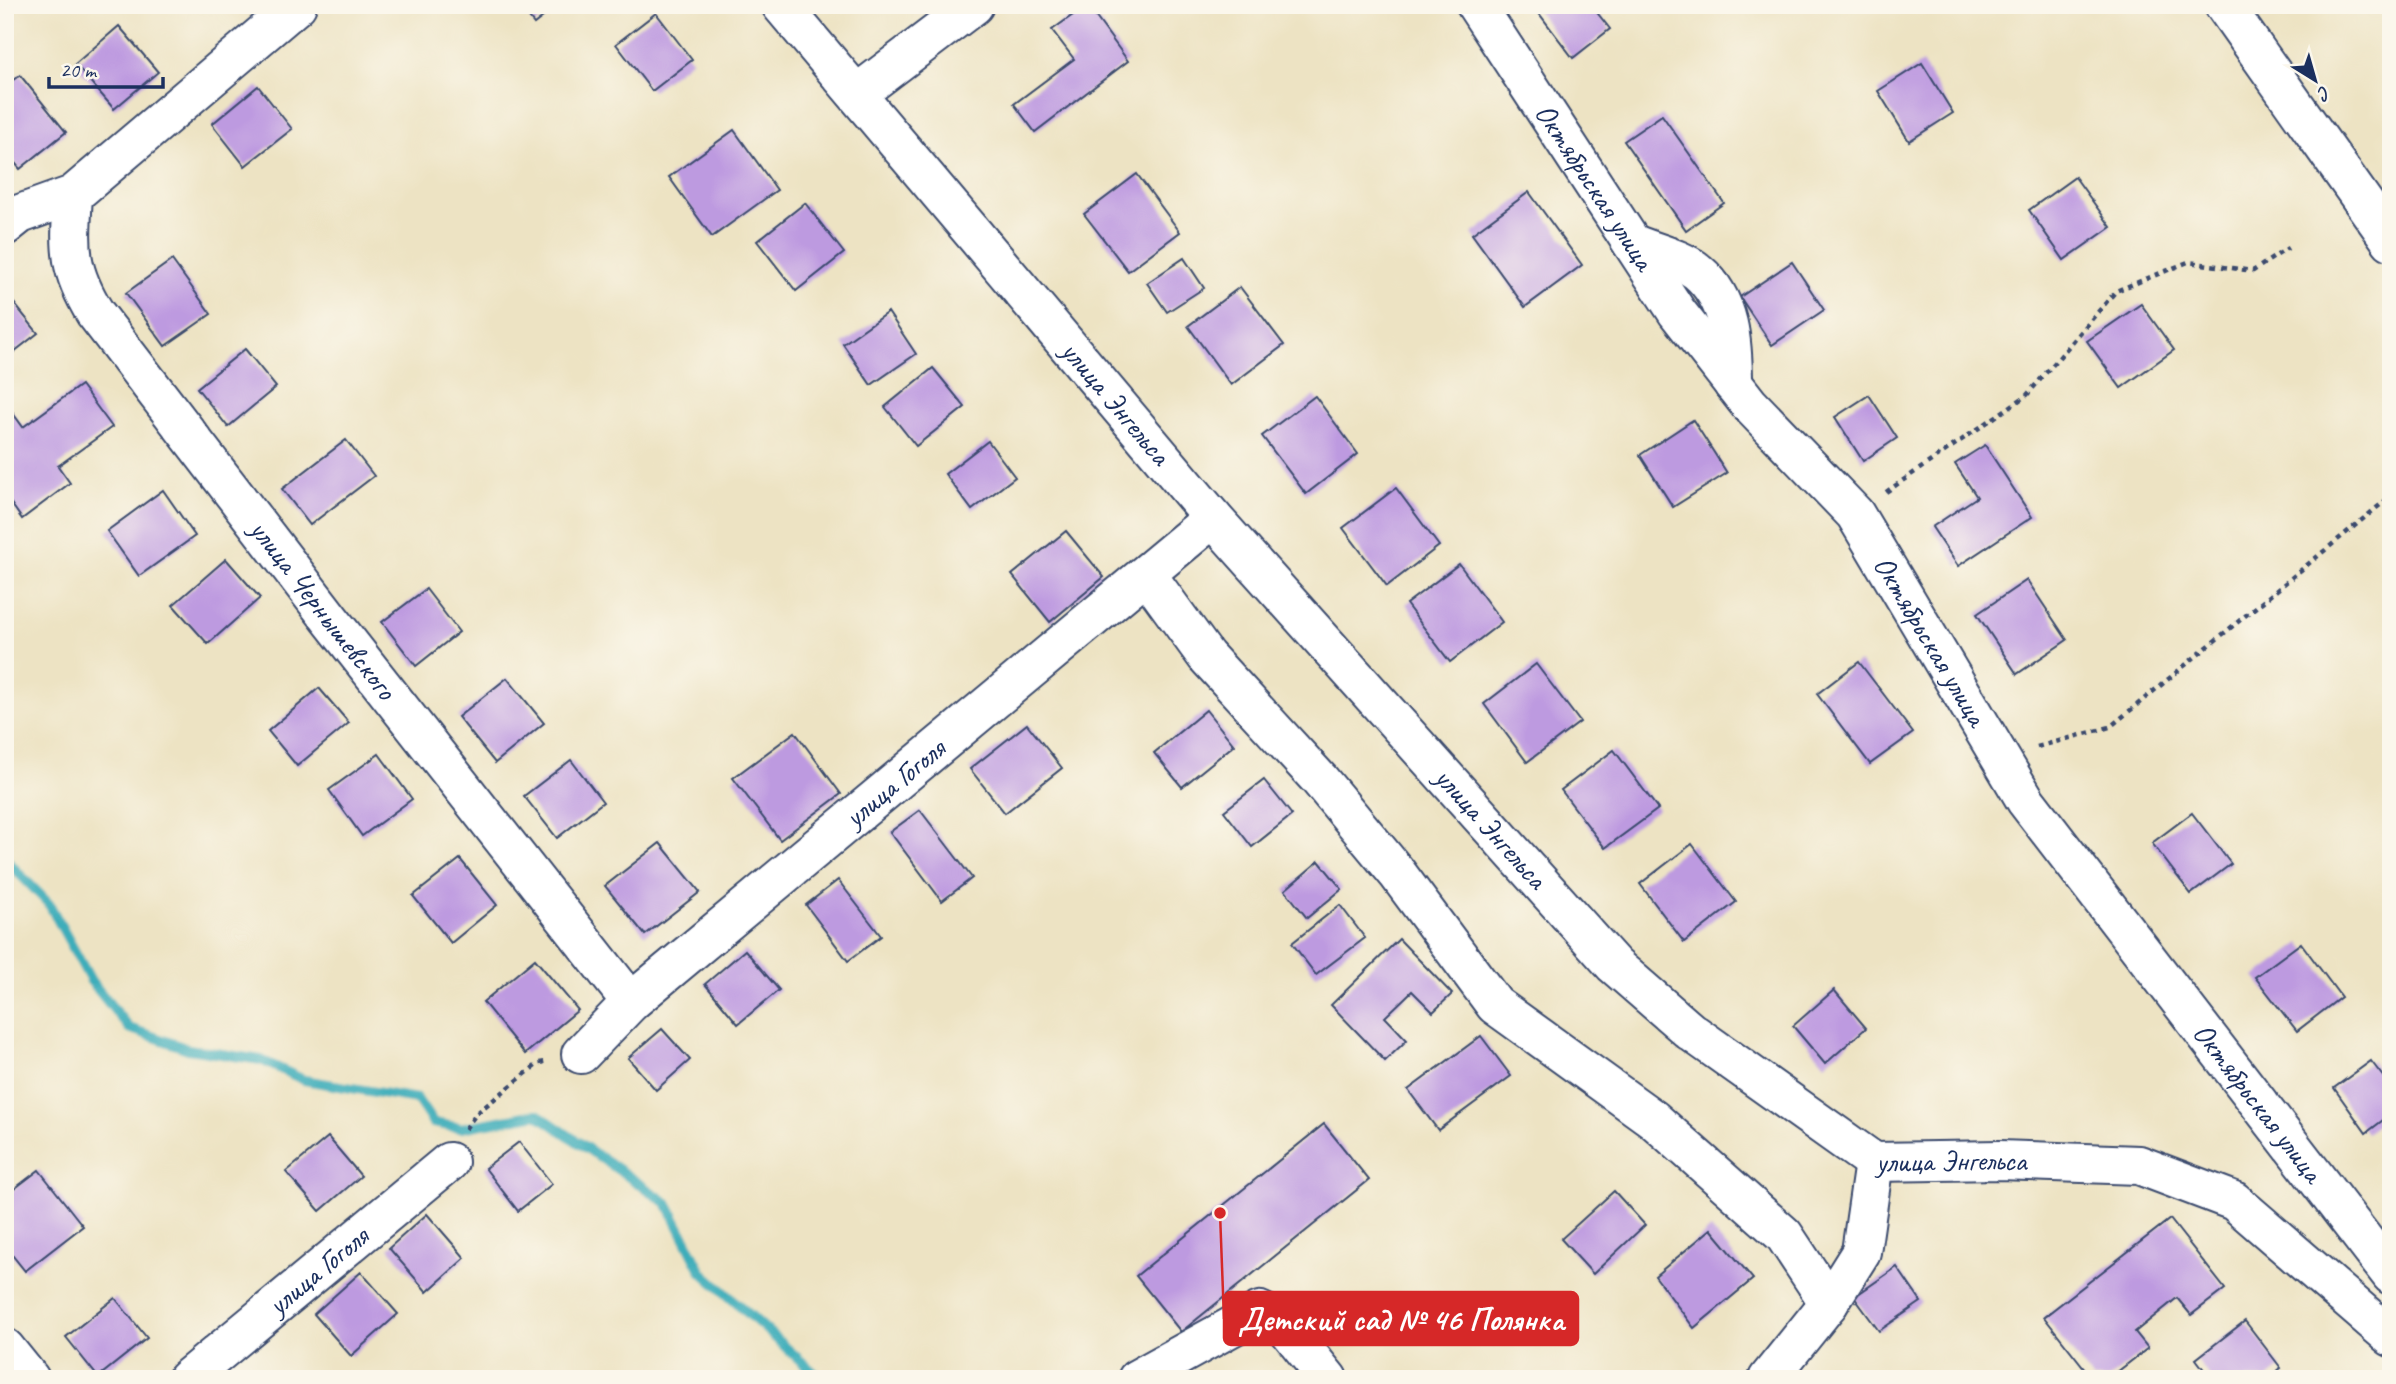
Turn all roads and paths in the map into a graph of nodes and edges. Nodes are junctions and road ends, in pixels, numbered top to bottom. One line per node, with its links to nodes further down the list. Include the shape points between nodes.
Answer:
1 (297, 5): 7 (street)
2 (782, 5): 6 (street, улица Энгельса)
3 (974, 5): 6 (street)
4 (1476, 5): 12 (street, Октябрьская улица, via 1677,312 1733,383)
5 (2224, 5): 9 (street)
6 (858, 93): 13 (street, улица Энгельса)
7 (73, 195): 8 (street, via 20,214); 16 (street, улица Чернышевского, via 70,256 79,286 95,313)
8 (5, 226)
9 (2391, 241)
10 (2288, 248): 12 (path, via 2253,271 2188,262 2116,291 2027,395)
11 (2391, 496): 15 (path, via 2110,727 2037,746)
12 (1855, 514): 15 (street, Октябрьская улица)
13 (1213, 518): 14 (street, улица Гоголя); 19 (street, улица Энгельса, via 1614,965 1690,1031)
14 (1147, 575): 16 (street, улица Гоголя); 22 (street, via 1206,656 1319,779 1397,873 1495,1005 1653,1119 1784,1235)
15 (2026, 802): 20 (street, Октябрьская улица)
16 (631, 1002): 17 (street, улица Гоголя)
17 (581, 1054): 18 (path, via 539,1063 477,1113)
18 (454, 1149): 26 (street, улица Гоголя)
19 (1874, 1162): 21 (street, улица Энгельса, via 2139,1165 2234,1201); 22 (street, via 1861,1252)
20 (2383, 1267): 21 (street)
21 (2322, 1276): 23 (street, улица Энгельса)
22 (1829, 1303): 29 (street)
23 (2391, 1337)
24 (5, 1348): 25 (street)
25 (30, 1379)
26 (187, 1379)
27 (1137, 1379): 28 (street, via 1260,1311 1282,1322)
28 (1328, 1379)
29 (1768, 1379)

